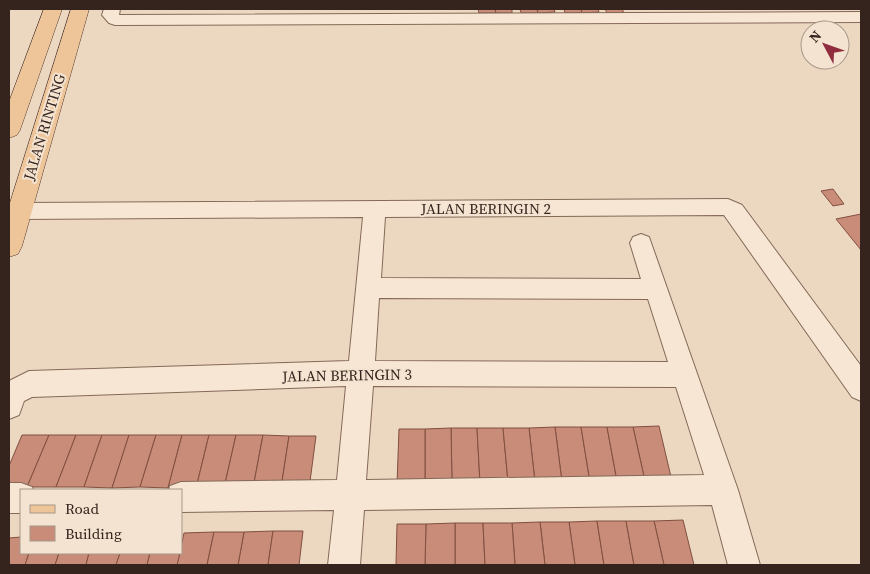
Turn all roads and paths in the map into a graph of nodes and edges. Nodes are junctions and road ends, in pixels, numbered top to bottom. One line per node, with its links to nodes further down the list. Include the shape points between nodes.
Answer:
1 (53, 9): 6 (main road, JALAN RINTING)
2 (80, 9): 8 (main road, JALAN RINTING)
3 (456, 14): 4 (street, via 345,21); 5 (street, via 475,20)
4 (113, 15)
5 (861, 17)
6 (9, 130)
7 (374, 209): 8 (street, JALAN BERINGIN 2); 11 (street); 15 (street, JALAN BERINGIN 2, via 728,207)
8 (19, 211): 10 (main road, JALAN RINTING)
9 (642, 243): 12 (street)
10 (9, 246)
11 (368, 288): 12 (street); 13 (street)
12 (657, 289): 14 (street)
13 (360, 373): 14 (street, JALAN BERINGIN 3); 16 (street, JALAN BERINGIN 3, via 28,384); 18 (street)
14 (685, 375): 17 (street)
15 (861, 388)
16 (11, 400)
17 (723, 490): 18 (street); 21 (street)
18 (350, 495): 19 (street); 20 (street)
19 (182, 497)
20 (344, 565)
21 (744, 565)

